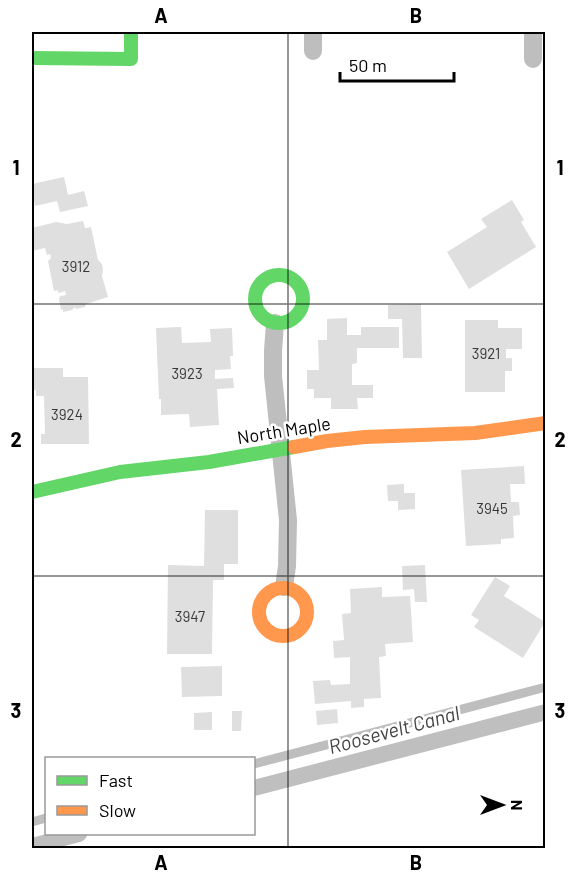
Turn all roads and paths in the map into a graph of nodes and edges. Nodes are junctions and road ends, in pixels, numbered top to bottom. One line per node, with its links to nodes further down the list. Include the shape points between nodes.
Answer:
1 (131, 32): 5 (street, via 131,59)
2 (314, 32): 4 (street)
3 (533, 32): 6 (street)
4 (313, 51)
5 (32, 58)
6 (532, 59)
7 (275, 323): 9 (street, via 273,376)
8 (546, 423): 9 (street, North Maple, via 475,433 365,437)
9 (281, 449): 10 (street, North Maple, via 120,472); 11 (street, via 288,520)
10 (32, 492)
11 (284, 587)
12 (546, 687): 13 (lane)
13 (255, 764)

